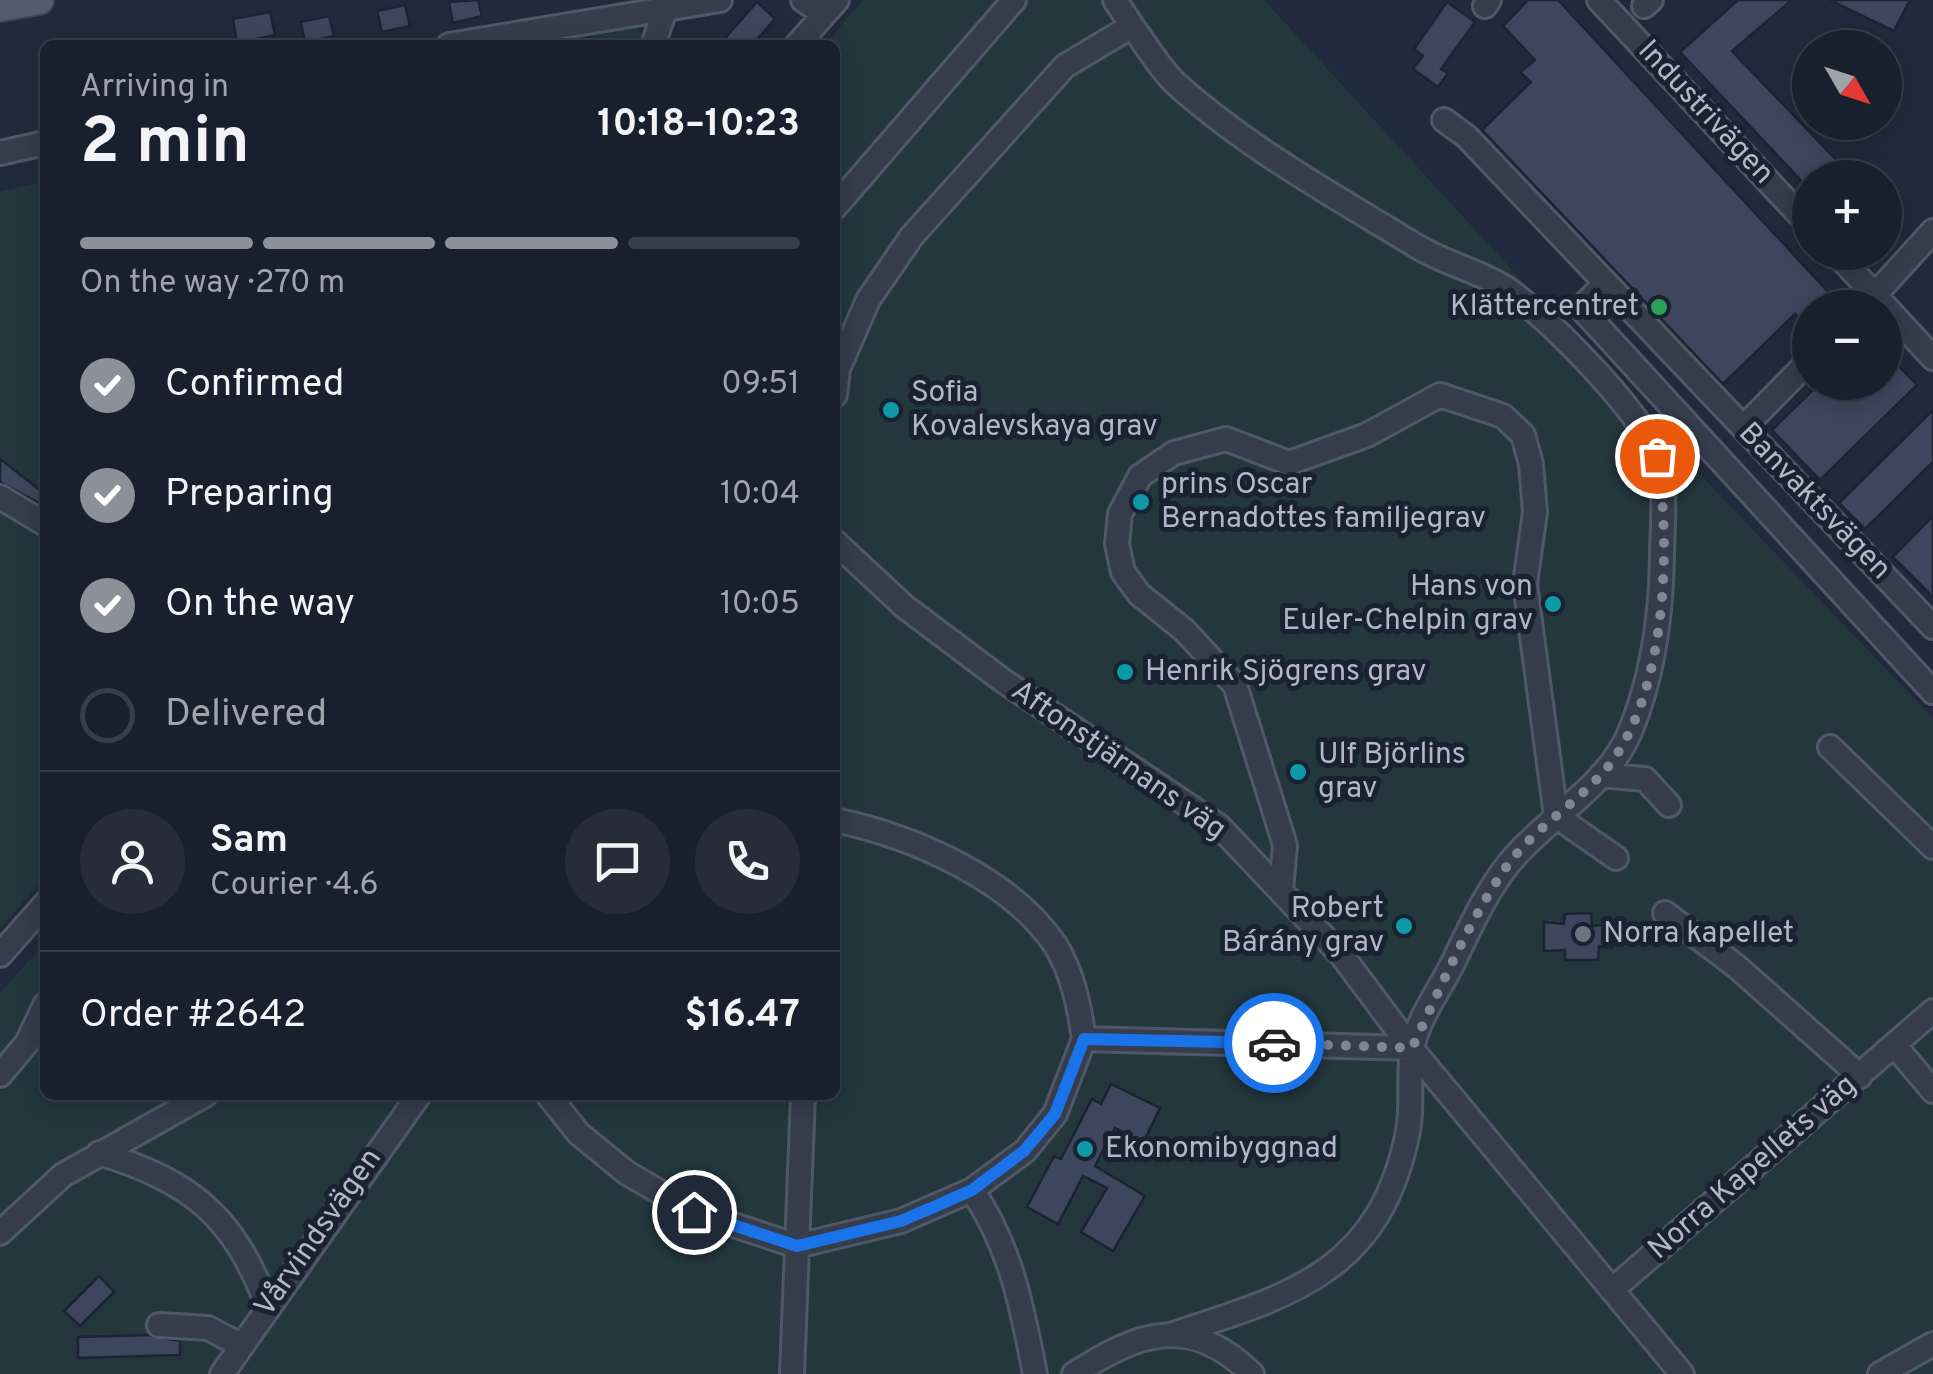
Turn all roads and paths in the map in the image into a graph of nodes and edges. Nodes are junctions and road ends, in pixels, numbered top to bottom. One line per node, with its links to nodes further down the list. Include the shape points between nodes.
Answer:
1 (39, 0): 7 (main road)
2 (720, 0): 9 (street)
3 (803, 0): 8 (street)
4 (1014, 0): 17 (street)
5 (1115, 0): 10 (street)
6 (1599, 0): 18 (street, Industrivägen)
7 (0, 7)
8 (831, 7): 13 (street)
9 (665, 10): 11 (street); 12 (street)
10 (1132, 26): 24 (street, via 1065,66 912,236 868,300); 33 (street, via 1174,81 1282,162 1424,252 1504,287 1639,421 1657,456 1662,489 1655,656 1628,736)
11 (480, 40)
12 (654, 40)
13 (802, 40)
14 (1444, 120): 20 (street, Banvaktsvägen)
15 (40, 144): 16 (street)
16 (0, 153)
17 (840, 201)
18 (1792, 207)
19 (1933, 231): 21 (street)
20 (1606, 283): 26 (street, Banvaktsvägen); 31 (street, via 1581,308)
21 (1879, 290)
22 (1902, 330): 23 (street)
23 (1933, 358)
24 (840, 364)
25 (1792, 378): 26 (street)
26 (1744, 427): 30 (street, Banvaktsvägen)
27 (0, 497): 28 (street)
28 (40, 521)
29 (840, 547): 39 (street, Aftonstjärnans väg, via 905,607 1002,680 1219,826)
30 (1933, 626)
31 (1933, 692)
32 (1830, 747): 37 (street)
33 (1602, 775): 34 (street, via 1645,779); 35 (street)
34 (1669, 805)
35 (1556, 816): 38 (street); 39 (street, via 1526,584 1535,512 1531,464 1523,436 1503,416 1440,395 1367,435 1289,463 1226,440 1174,453 1140,476 1120,514 1123,572 1234,685 1285,845); 47 (street, via 1509,863)
36 (840, 821): 45 (street, via 938,856 1025,909 1055,945 1076,992)
37 (1933, 846)
38 (1616, 858)
39 (1281, 890): 47 (street, Aftonstjärnans väg)
40 (40, 910): 42 (street)
41 (1665, 912): 49 (street)
42 (0, 955)
43 (1933, 1011): 46 (street, Norra Kapellets väg)
44 (40, 1015): 48 (street)
45 (1084, 1039): 47 (street); 56 (street, via 1055,1114 1024,1151)
46 (1894, 1046): 49 (street, Norra Kapellets väg); 50 (street)
47 (1412, 1048): 59 (street, Aftonstjärnans väg); 62 (street, via 1406,1137 1392,1180 1357,1244 1293,1292)
48 (0, 1074)
49 (1860, 1076): 59 (street, Norra Kapellets väg)
50 (1933, 1090)
51 (196, 1100): 55 (street)
52 (415, 1100): 60 (street, Vårvindsvägen)
53 (552, 1100): 58 (street, via 579,1134 627,1173 694,1212)
54 (803, 1100): 58 (street)
55 (99, 1153): 57 (street, via 63,1175); 60 (street, via 176,1184 215,1215 249,1257)
56 (972, 1190): 58 (street, via 901,1221); 67 (street, via 1011,1261)
57 (0, 1233)
58 (797, 1246): 66 (street)
59 (1612, 1290): 70 (street, Aftonstjärnans väg)
60 (268, 1307): 64 (street, Vårvindsvägen)
61 (159, 1325): 64 (street, via 208,1328)
62 (1176, 1333): 68 (street, via 1128,1344); 69 (street, via 1198,1336)
63 (1933, 1344): 71 (street)
64 (242, 1346): 65 (street, Vårvindsvägen)
65 (222, 1374)
66 (792, 1374)
67 (1035, 1374)
68 (1074, 1374)
69 (1252, 1374)
70 (1682, 1374)
71 (1880, 1374)

